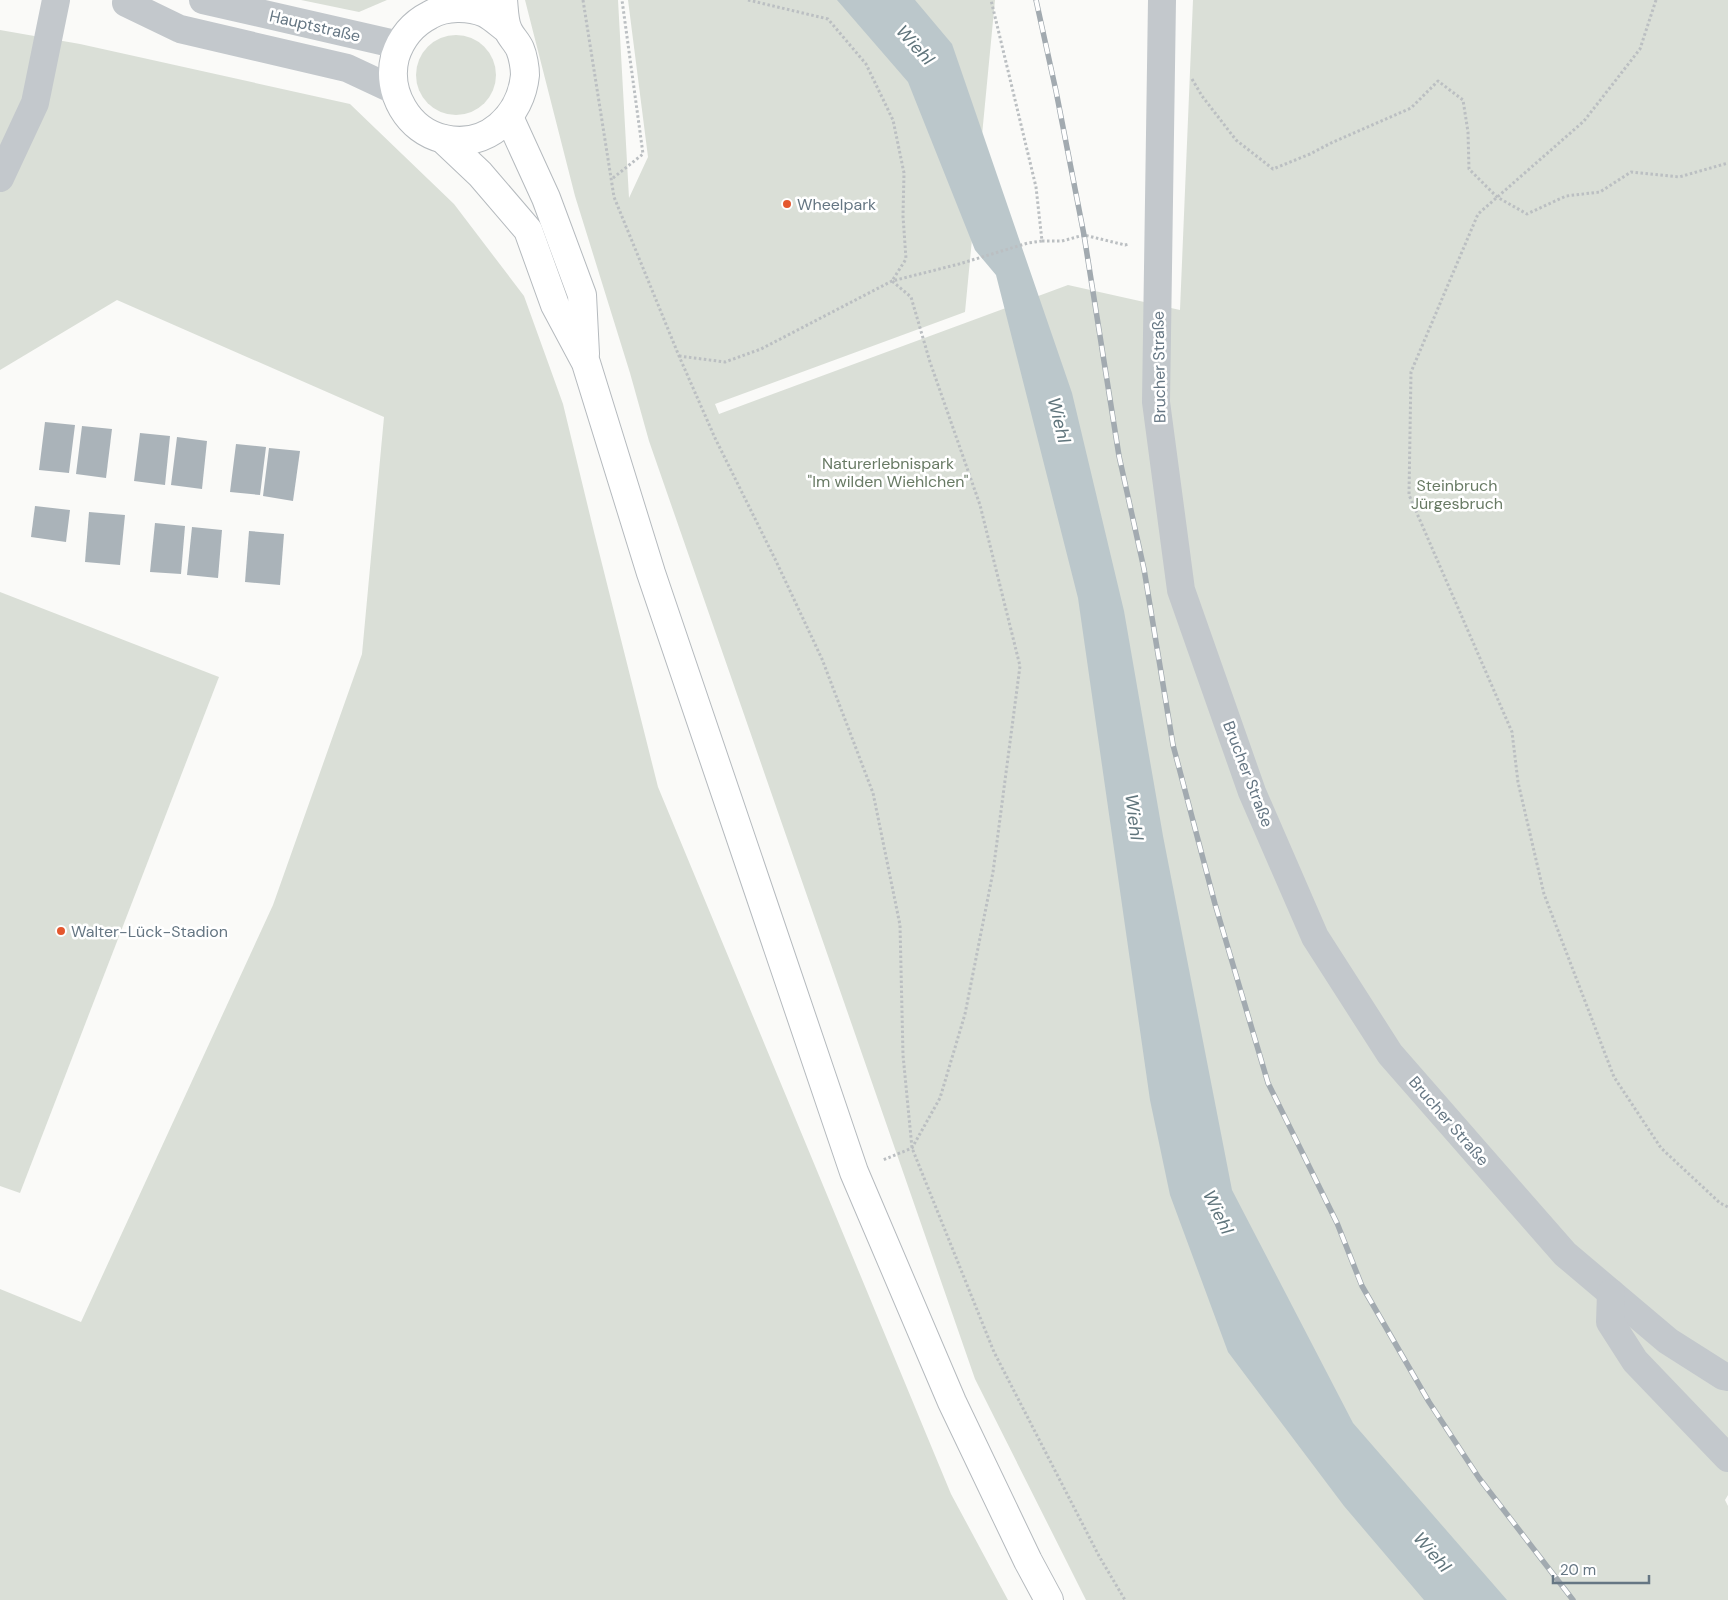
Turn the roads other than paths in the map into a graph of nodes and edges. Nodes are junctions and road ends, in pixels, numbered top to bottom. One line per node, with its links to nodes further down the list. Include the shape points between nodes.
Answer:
1 (56, 0): 13 (street, via 35,103)
2 (165, 0): 6 (street)
3 (203, 0): 9 (street, Hauptstraße)
4 (503, 0): 8 (main road)
5 (1162, 0): 15 (street, Brucher Straße, via 1156,402 1181,590 1256,801 1315,937 1390,1054 1565,1254)
6 (118, 2): 10 (street, via 180,29 347,68)
7 (436, 6): 8 (main road, via 485,13); 9 (main road)
8 (507, 29): 11 (main road, via 520,49 525,73 521,96)
9 (399, 45): 10 (main road, via 393,67)
10 (394, 90): 12 (main road, via 404,112 422,129)
11 (509, 117): 12 (main road, via 496,129 479,137); 14 (main road, via 546,198 582,295)
12 (443, 139): 14 (main road, via 480,174 528,230 555,305)
13 (0, 178)
14 (586, 363): 18 (main road, via 651,573 854,1172 952,1402)
15 (1611, 1293): 16 (street, Brucher Straße, via 1668,1341); 17 (street, via 1610,1322 1634,1361)
16 (1728, 1378)
17 (1728, 1458)
18 (1049, 1600)

